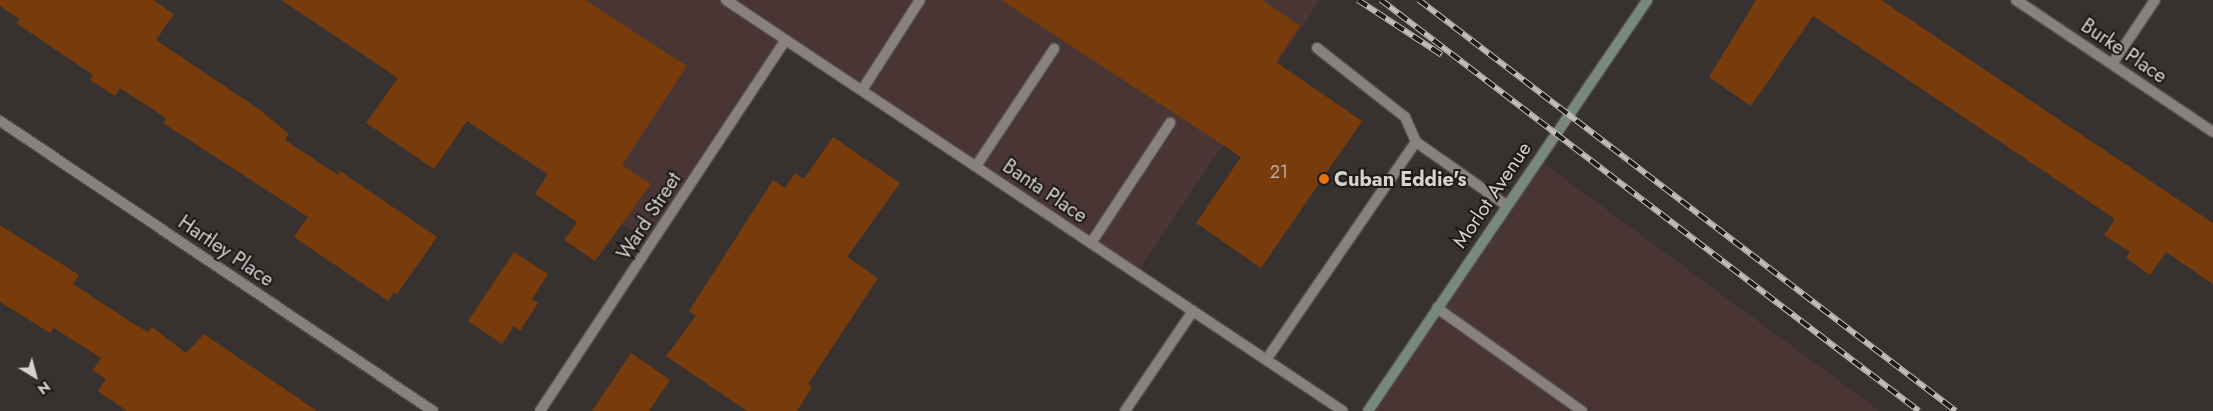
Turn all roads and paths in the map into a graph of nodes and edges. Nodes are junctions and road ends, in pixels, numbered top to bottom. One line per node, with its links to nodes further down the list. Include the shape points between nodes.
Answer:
1 (726, 0): 6 (street, Banta Place)
2 (920, 0): 10 (street)
3 (1647, 0): 16 (street, Morlot Avenue)
4 (2016, 0): 9 (street, Burke Place)
5 (2154, 0): 9 (street)
6 (786, 40): 10 (street, Banta Place); 22 (street, Ward Street)
7 (1317, 48): 14 (street, via 1405,117)
8 (1054, 49): 15 (street)
9 (2112, 64): 13 (street, Burke Place)
10 (862, 90): 15 (street, Banta Place)
11 (0, 121): 21 (street, Hartley Place)
12 (1170, 123): 17 (street)
13 (2213, 132)
14 (1416, 142): 16 (street); 20 (street)
15 (976, 166): 17 (street, Banta Place)
16 (1506, 205): 18 (street, Morlot Avenue)
17 (1091, 243): 19 (street, Banta Place)
18 (1437, 308): 25 (street, Morlot Avenue); 26 (street)
19 (1193, 311): 20 (street, Banta Place); 23 (street)
20 (1266, 360): 24 (street, Banta Place)
21 (433, 411)
22 (540, 411)
23 (1125, 411)
24 (1343, 411)
25 (1368, 411)
26 (1582, 411)

